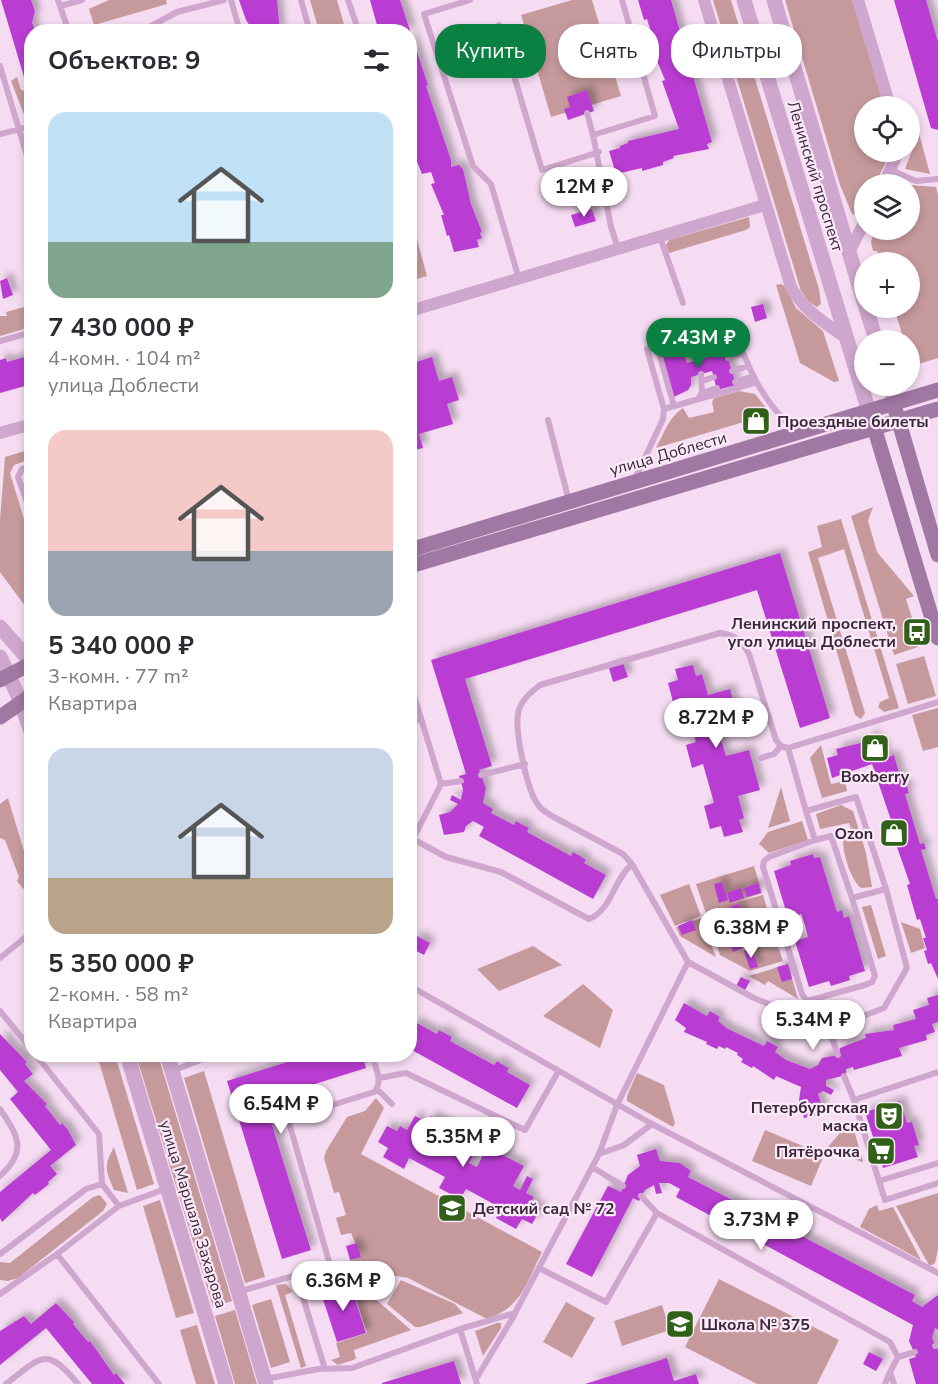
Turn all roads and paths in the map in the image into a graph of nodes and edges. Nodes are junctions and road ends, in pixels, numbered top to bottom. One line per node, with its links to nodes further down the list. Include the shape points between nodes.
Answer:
1 (82, 0): 12 (lane)
2 (224, 0): 14 (lane, via 177,12)
3 (231, 0): 15 (lane)
4 (301, 0): 16 (lane)
5 (348, 0): 17 (lane)
6 (470, 0): 38 (lane, via 424,14 474,166 491,184)
7 (622, 0): 25 (lane, via 655,116)
8 (704, 0): 32 (street)
9 (744, 0): 43 (street, Ленинский проспект)
10 (774, 0): 36 (street, Ленинский проспект)
11 (858, 0): 20 (street)
12 (59, 3): 13 (lane)
13 (66, 24)
14 (155, 24)
15 (238, 24)
16 (308, 24)
17 (356, 24)
18 (0, 66): 23 (lane)
19 (515, 78): 27 (lane, via 542,170)
20 (887, 96)
21 (586, 113): 25 (lane)
22 (24, 128): 23 (lane)
23 (18, 130): 24 (lane); 26 (lane)
24 (0, 134)
25 (593, 135): 27 (lane)
26 (24, 148)
27 (598, 152): 35 (lane)
28 (894, 162): 29 (street)
29 (891, 170): 30 (street); 31 (lane, via 916,181)
30 (889, 174)
31 (938, 178)
32 (765, 205): 33 (street); 43 (street, via 799,302)
33 (660, 237): 35 (street); 39 (lane)
34 (855, 240): 36 (street)
35 (618, 249): 38 (street)
36 (849, 252): 37 (street, Ленинский проспект)
37 (854, 269)
38 (519, 279): 40 (street)
39 (683, 303)
40 (417, 309)
41 (24, 334): 44 (lane)
42 (687, 337): 45 (lane, via 731,323); 46 (lane); 48 (lane, via 696,359)
43 (846, 338): 64 (street, Ленинский проспект)
44 (0, 341)
45 (739, 343): 47 (lane); 49 (lane)
46 (657, 346): 61 (lane); 62 (lane, via 647,349)
47 (725, 348)
48 (706, 353)
49 (743, 353): 50 (lane); 51 (lane)
50 (728, 357)
51 (748, 366): 52 (lane); 54 (lane)
52 (732, 371)
53 (714, 377): 58 (lane, via 701,377)
54 (753, 380): 55 (lane); 58 (lane); 70 (lane)
55 (735, 382)
56 (717, 388): 58 (lane)
57 (938, 390): 60 (main road, улица Доблести)
58 (700, 396): 61 (lane)
59 (893, 396): 60 (street)
60 (895, 404): 64 (main road, улица Доблести); 66 (main road)
61 (674, 406): 62 (lane)
62 (664, 409): 72 (lane)
63 (938, 409): 66 (main road, улица Доблести)
64 (869, 411): 68 (main road, Ленинский проспект); 70 (main road, улица Доблести)
65 (548, 420): 74 (lane)
66 (898, 420): 68 (main road, улица Доблести); 77 (main road)
67 (24, 426): 69 (street)
68 (875, 427): 75 (main road, улица Доблести); 80 (main road, Ленинский проспект)
69 (0, 433)
70 (798, 433): 72 (main road, улица Доблести)
71 (24, 468): 73 (lane, via 18,477)
72 (634, 481): 74 (main road, улица Доблести)
73 (24, 494)
74 (569, 501): 75 (lane); 76 (main road, улица Доблести)
75 (574, 516): 78 (main road, улица Доблести)
76 (417, 548)
77 (938, 555)
78 (417, 564)
79 (0, 627): 81 (street)
80 (938, 638)
81 (24, 655)
82 (0, 657): 84 (street)
83 (24, 666): 84 (main road)
84 (4, 676): 85 (street)
85 (24, 696)
86 (24, 699): 89 (main road)
87 (938, 702): 92 (lane)
88 (417, 706): 90 (lane)
89 (0, 717)
90 (421, 720): 91 (lane); 97 (lane)
91 (417, 721)
92 (784, 747): 93 (lane); 94 (lane, via 776,740 749,654 732,634 720,633 540,685 526,696 518,713); 98 (lane)
93 (761, 758)
94 (525, 764): 95 (lane); 102 (lane, via 539,807 622,854)
95 (481, 775)
96 (461, 781): 97 (lane)
97 (441, 784): 99 (lane)
98 (806, 810): 100 (lane); 103 (lane, via 856,796)
99 (417, 830)
100 (815, 840): 104 (lane, via 831,836); 104 (lane, via 769,857 763,867 807,1000 865,985 875,976)
101 (417, 845): 102 (lane, via 501,872 589,919 603,909)
102 (632, 864): 107 (lane)
103 (886, 889): 104 (lane); 110 (lane, via 907,968 884,1008)
104 (852, 898)
105 (24, 938): 106 (lane)
106 (0, 958)
107 (688, 962): 110 (lane, via 754,998); 126 (lane)
108 (417, 992): 119 (lane)
109 (0, 1011): 111 (lane)
110 (829, 1029): 112 (lane)
111 (24, 1040)
112 (838, 1055)
113 (41, 1062): 135 (lane, via 99,1134)
114 (129, 1062): 137 (street, улица Маршала Захарова)
115 (169, 1062): 118 (street, улица Маршала Захарова)
116 (195, 1062): 118 (lane)
117 (374, 1062): 122 (lane)
118 (172, 1071): 146 (street, улица Маршала Захарова)
119 (558, 1072): 122 (lane, via 525,1130 405,1073); 126 (lane)
120 (938, 1072): 124 (lane)
121 (844, 1076): 124 (lane)
122 (379, 1078): 123 (lane)
123 (377, 1089): 125 (lane); 145 (lane, via 288,1119 330,1265)
124 (854, 1100): 133 (lane)
125 (392, 1104)
126 (617, 1105): 128 (lane); 129 (lane)
127 (0, 1109): 132 (lane, via 16,1136 18,1148 15,1159)
128 (652, 1124): 129 (lane, via 624,1145); 144 (lane)
129 (599, 1154): 131 (lane)
130 (938, 1162): 133 (lane)
131 (592, 1167): 136 (lane); 143 (lane)
132 (0, 1176)
133 (879, 1181): 134 (lane, via 885,1200)
134 (938, 1183)
135 (102, 1184): 139 (lane); 141 (lane, via 86,1189)
136 (623, 1186)
137 (168, 1188): 139 (lane); 159 (street, улица Маршала Захарова)
138 (641, 1196): 140 (lane)
139 (119, 1206): 142 (lane)
140 (657, 1213): 143 (lane, via 606,1302); 151 (lane, via 890,1342)
141 (0, 1254)
142 (57, 1254): 147 (lane); 158 (lane)
143 (539, 1268): 148 (lane)
144 (938, 1273)
145 (296, 1275): 146 (lane); 152 (lane)
146 (238, 1292): 155 (street, улица Маршала Захарова)
147 (0, 1293)
148 (515, 1313): 149 (lane); 154 (lane)
149 (460, 1329): 152 (lane, via 363,1365); 154 (lane)
150 (915, 1352): 151 (lane)
151 (898, 1357): 153 (lane)
152 (325, 1369): 155 (lane)
153 (890, 1372): 160 (lane); 161 (lane)
154 (476, 1381)
155 (265, 1382)
156 (6, 1384): 157 (lane, via 35,1361 53,1359)
157 (78, 1384)
158 (159, 1384)
159 (226, 1384)
160 (885, 1384)
161 (894, 1384)

